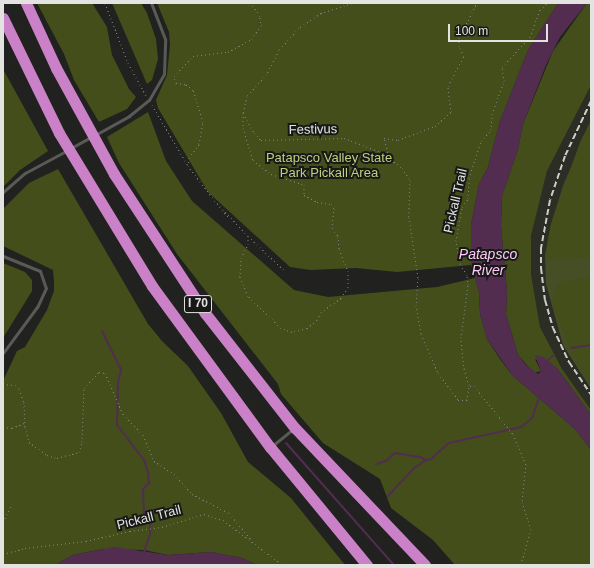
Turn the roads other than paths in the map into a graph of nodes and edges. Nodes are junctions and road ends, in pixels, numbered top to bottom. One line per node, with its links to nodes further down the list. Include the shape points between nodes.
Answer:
1 (26, 3): 7 (highway, I 70, via 84,120 148,229 205,313)
2 (151, 3): 4 (lane, via 163,28 166,52 164,74 149,100 113,125 14,180)
3 (3, 18): 8 (highway, I 70, via 59,133 125,244)
4 (3, 192)
5 (3, 256): 6 (lane, via 34,267 46,281 43,296 37,307)
6 (3, 353)
7 (295, 428): 8 (lane); 10 (highway, I 70)
8 (270, 447): 9 (highway, I 70)
9 (367, 565)
10 (425, 565)

